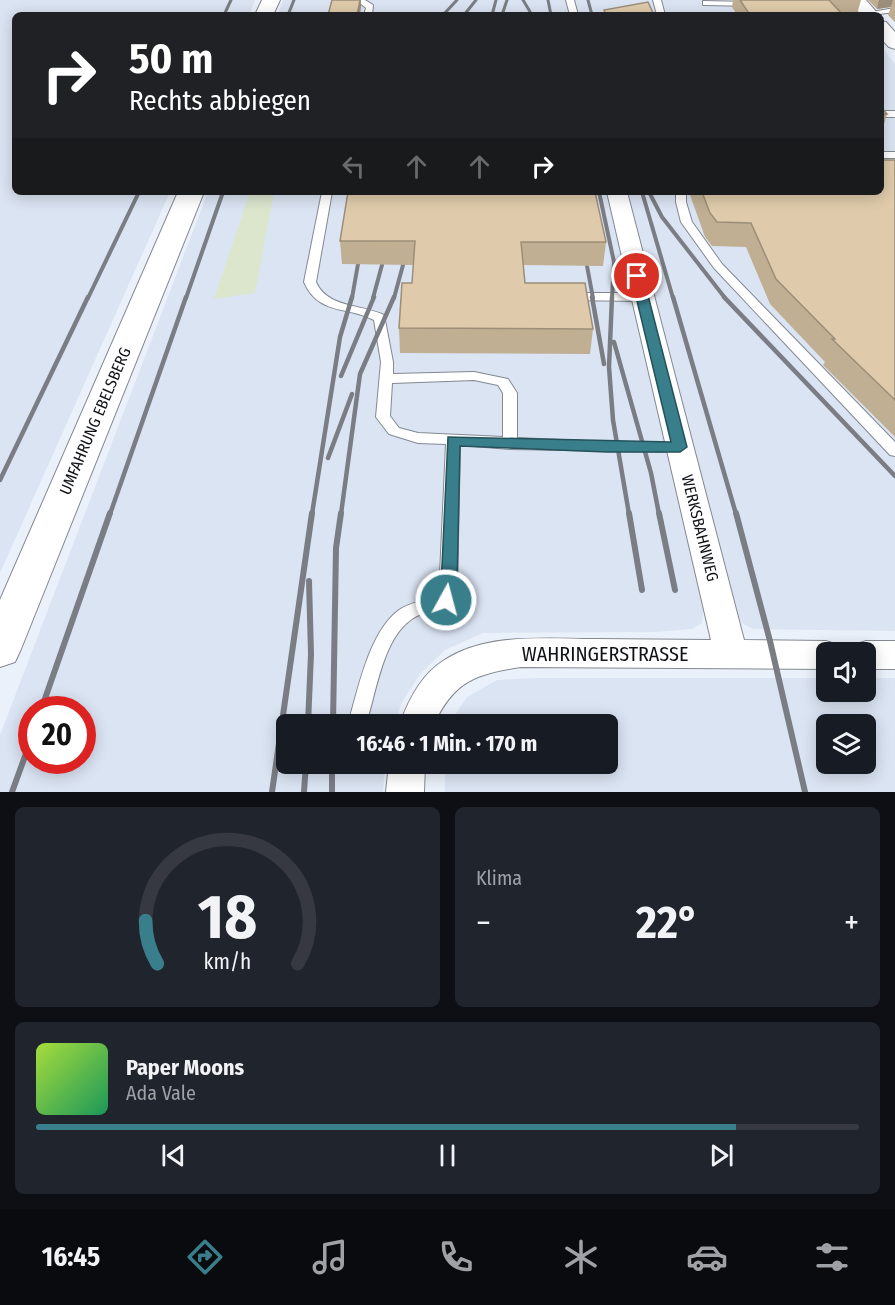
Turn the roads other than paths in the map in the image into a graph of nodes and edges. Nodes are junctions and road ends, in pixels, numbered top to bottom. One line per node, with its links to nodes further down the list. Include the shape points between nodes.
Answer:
1 (360, 0): 4 (lane, via 369,4)
2 (707, 2): 3 (lane)
3 (755, 4)
4 (368, 12)
5 (190, 195): 16 (main road, UMFAHRUNG EBELSBERG)
6 (326, 195): 11 (lane, via 310,282 313,294 320,301 368,310 380,318 387,362)
7 (617, 195): 10 (street, WERKSBAHNWEG)
8 (681, 195): 15 (lane, via 684,216 698,242 718,266)
9 (556, 297): 10 (lane)
10 (642, 297): 14 (street, WERKSBAHNWEG)
11 (385, 379): 12 (lane, via 382,417 394,431); 13 (lane, via 474,376 502,382 510,393)
12 (453, 441): 13 (lane); 21 (lane, via 446,600 408,613 396,622 380,651)
13 (510, 444): 14 (lane)
14 (680, 447): 17 (street, WERKSBAHNWEG)
15 (895, 451)
16 (0, 649)
17 (731, 654): 18 (street, WAHRINGERSTRASSE); 22 (street, WAHRINGERSTRASSE, via 521,652 487,657 460,667 439,681)
18 (816, 655)
19 (876, 655): 20 (street)
20 (895, 655)
21 (360, 714)
22 (421, 714)
23 (406, 774): 24 (street)
24 (405, 792)

